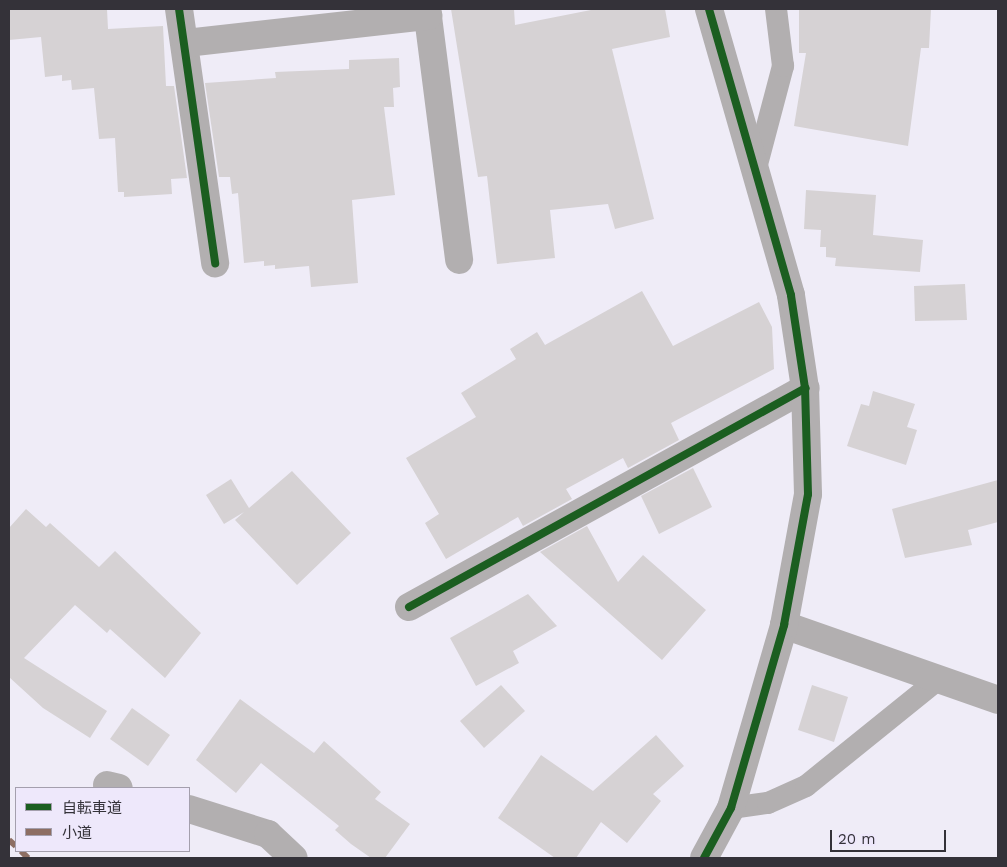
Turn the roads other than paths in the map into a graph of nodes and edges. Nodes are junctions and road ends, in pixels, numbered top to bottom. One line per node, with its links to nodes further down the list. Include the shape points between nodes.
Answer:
1 (179, 9): 5 (street)
2 (709, 9): 6 (street, via 739,104)
3 (776, 9): 6 (lane, via 783,66)
4 (427, 12): 5 (street); 7 (street)
5 (186, 43): 8 (street)
6 (754, 173): 9 (street, via 791,295)
7 (459, 260)
8 (215, 263)
9 (805, 388): 10 (street); 11 (street, via 808,494)
10 (409, 607)
11 (784, 625): 12 (street); 14 (street)
12 (940, 678): 13 (street); 14 (lane, via 806,786 768,803)
13 (998, 700)
14 (731, 808): 17 (street)
15 (190, 809): 16 (street, via 268,834)
16 (294, 858)
17 (704, 858)

